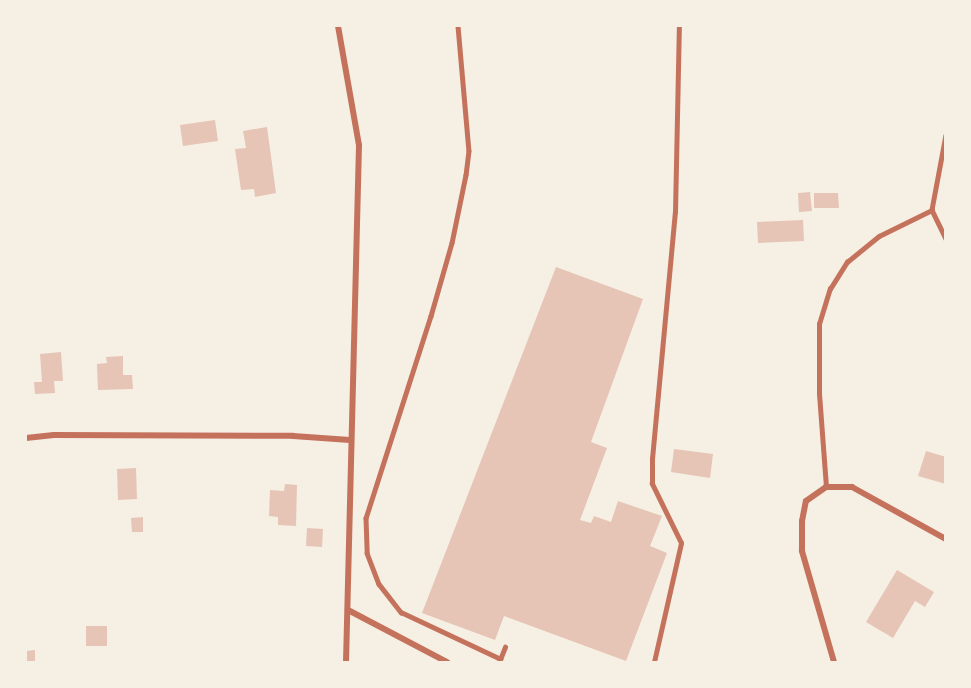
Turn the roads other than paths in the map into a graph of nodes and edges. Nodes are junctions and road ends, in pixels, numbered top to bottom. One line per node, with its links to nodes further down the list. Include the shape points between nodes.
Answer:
1 (338, 26): 8 (street, via 359,145)
2 (458, 26): 13 (lane, via 469,151 466,175 434,306 366,518 367,553 379,584 401,612)
3 (679, 26): 16 (lane, via 675,212 652,484 681,543)
4 (945, 135): 5 (lane)
5 (932, 210): 6 (lane); 9 (lane, via 879,236 847,262 830,289 819,324)
6 (945, 239)
7 (26, 438): 8 (street, via 137,435)
8 (350, 440): 11 (street)
9 (826, 487): 10 (street, via 852,487); 17 (street, via 806,501 801,551)
10 (945, 539)
11 (348, 610): 14 (street); 15 (street)
12 (505, 647): 13 (lane)
13 (500, 661)
14 (346, 663)
15 (447, 663)
16 (654, 663)
17 (834, 663)

